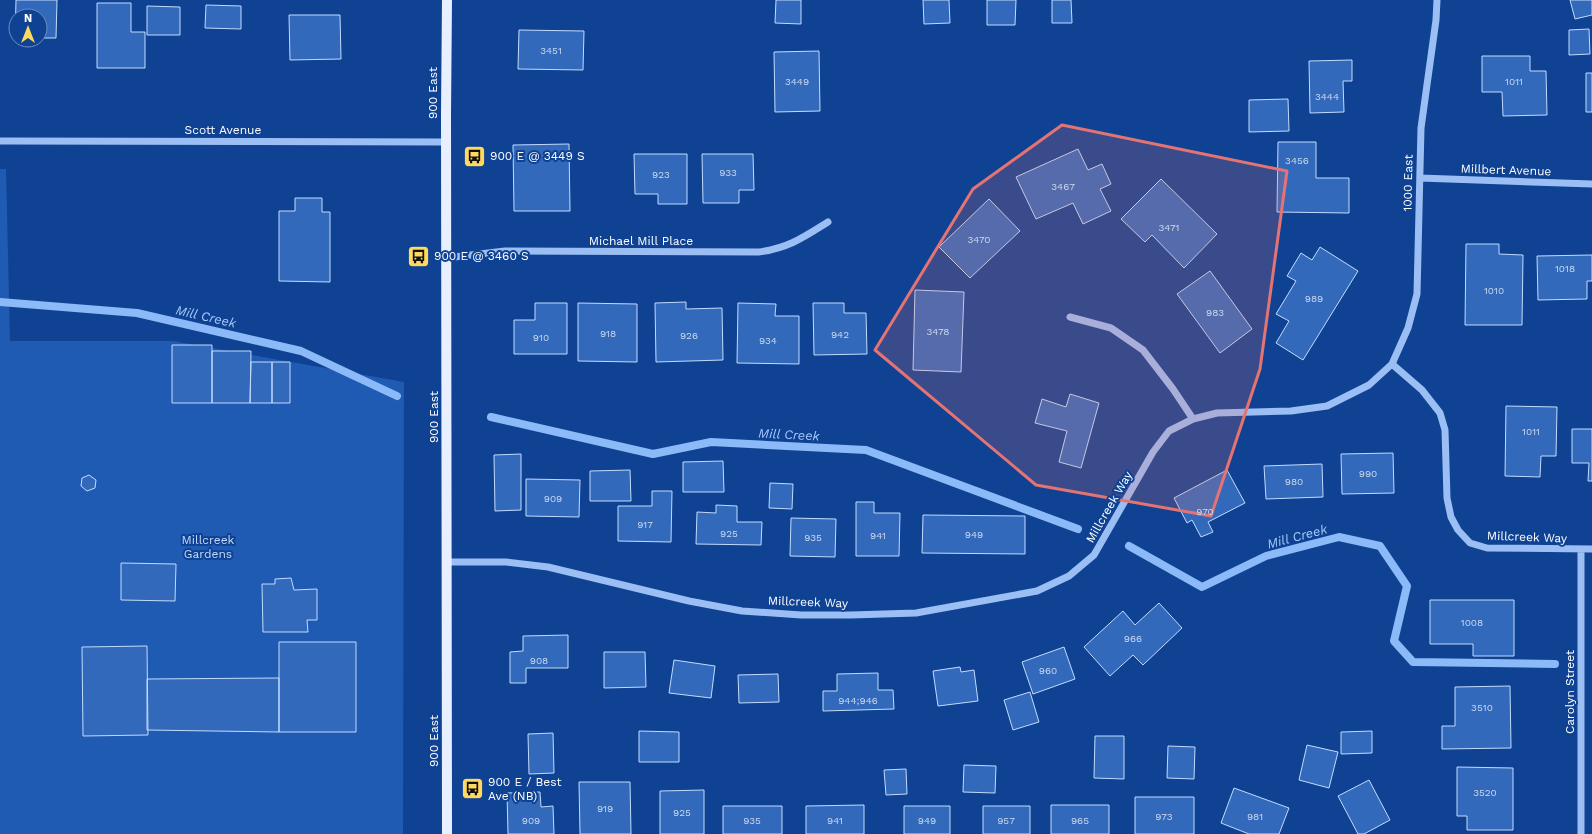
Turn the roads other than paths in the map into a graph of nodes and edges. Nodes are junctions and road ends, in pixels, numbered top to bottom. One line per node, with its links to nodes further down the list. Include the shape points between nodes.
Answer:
1 (447, 0): 4 (main road, 900 East)
2 (1438, 0): 5 (street, 1000 East, via 1421,128)
3 (0, 141): 4 (street, Scott Avenue)
4 (446, 142): 8 (main road, 900 East)
5 (1420, 178): 6 (street, Millbert Avenue); 10 (street, 1000 East, via 1417,294 1408,328)
6 (1592, 184)
7 (828, 222): 8 (street, Michael Mill Place, via 789,245 772,251 504,251)
8 (446, 258): 14 (main road, 900 East)
9 (1070, 317): 11 (street, via 1111,328 1143,350)
10 (1392, 364): 11 (street, Millcreek Way, via 1369,385 1327,406 1291,411 1217,413); 12 (street, Millcreek Way, via 1422,390 1440,413 1445,430 1447,498 1458,530 1470,543 1487,548)
11 (1193, 419): 14 (street, Millcreek Way, via 1169,432 1153,452 1094,555 1069,576 1038,591 972,604 916,613 851,615 742,610 689,601 548,567 506,562)
12 (1581, 550): 13 (street, Millcreek Way); 16 (street, Carolyn Street)
13 (1592, 550)
14 (448, 562): 15 (main road, 900 East)
15 (447, 834)
16 (1581, 834)

